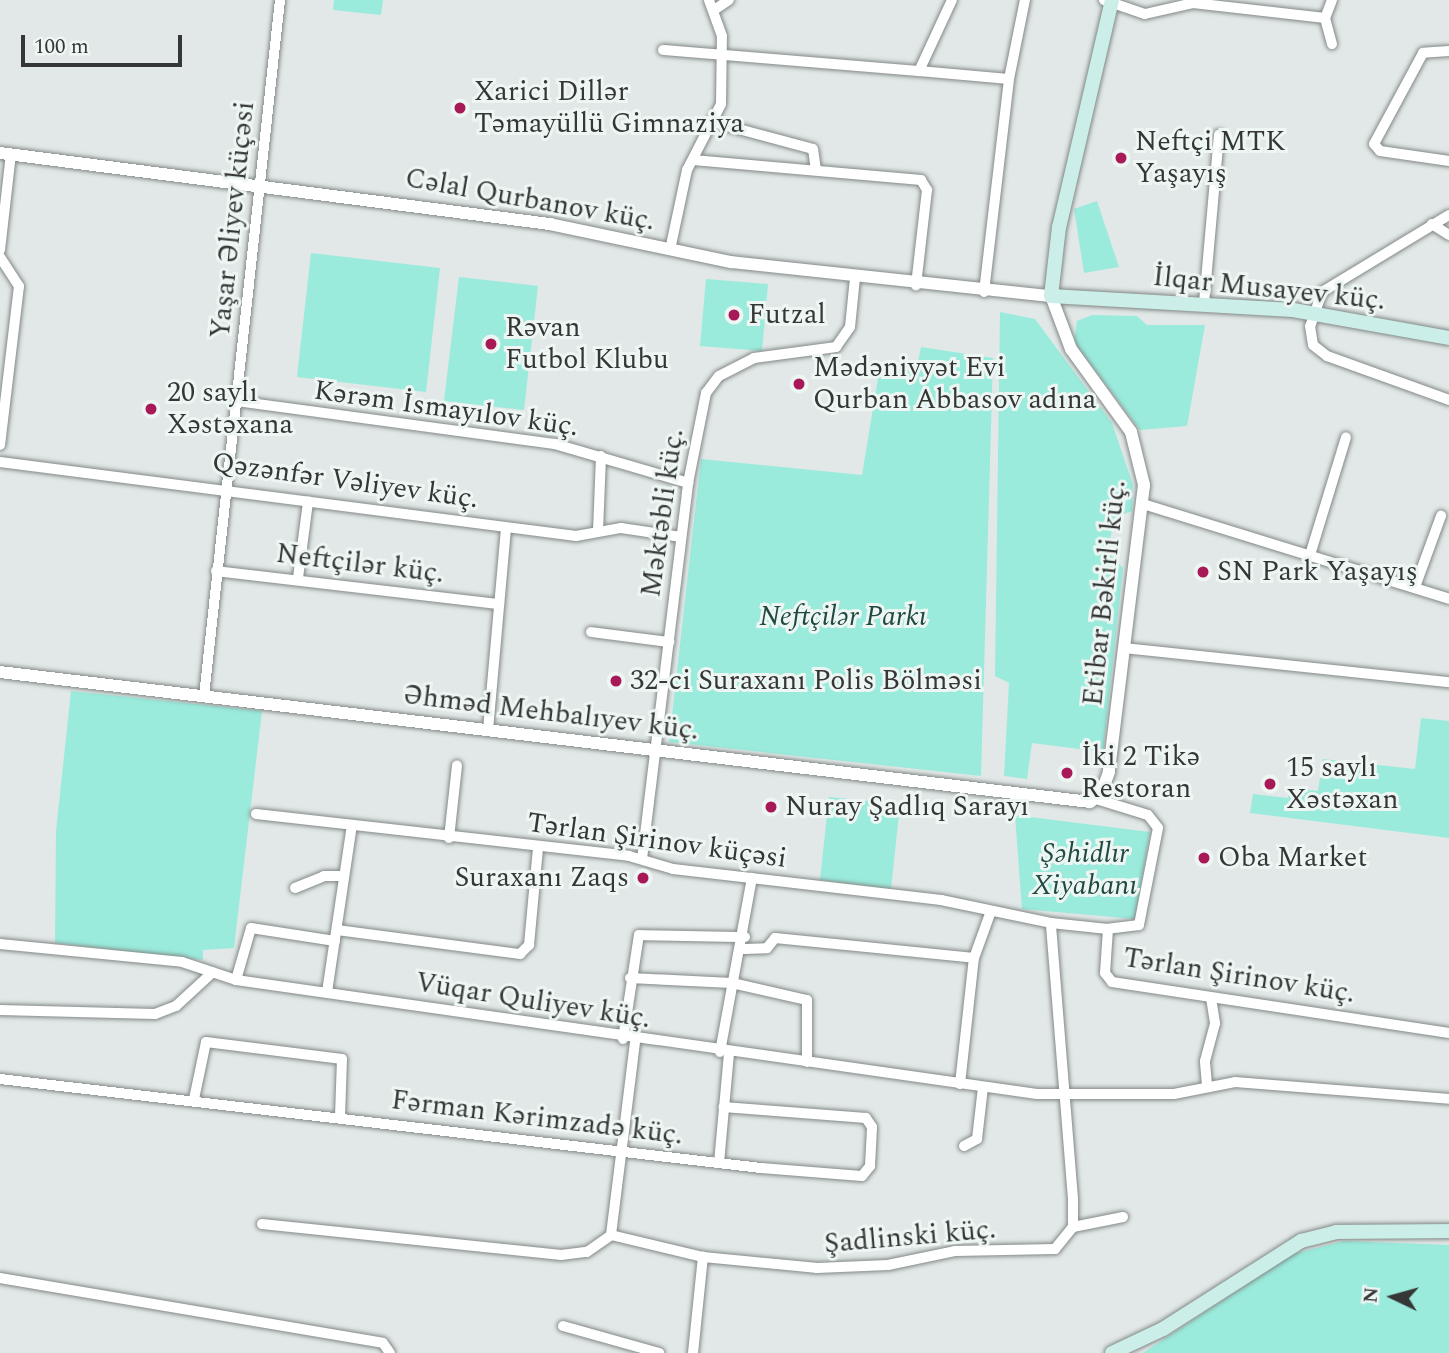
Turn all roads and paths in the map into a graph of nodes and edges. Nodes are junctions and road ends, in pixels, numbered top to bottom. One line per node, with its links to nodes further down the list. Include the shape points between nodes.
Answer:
1 (279, 0): 23 (street, Yaşar Əliyev küçəsi)
2 (729, 0): 8 (street)
3 (952, 0): 15 (street)
4 (1025, 0): 16 (street)
5 (1295, 0): 9 (street)
6 (1332, 0): 10 (street)
7 (1109, 1): 9 (street, via 1145,14 1178,3); 33 (main road, Etibar Bəkirli küç., via 1059,227)
8 (711, 5): 14 (street)
9 (1291, 12): 10 (street)
10 (1325, 19): 11 (street)
11 (1332, 44)
12 (663, 50): 14 (street)
13 (1448, 54): 21 (street, via 1423,53 1374,144 1380,151)
14 (722, 56): 15 (street); 17 (street)
15 (919, 71): 16 (street)
16 (1009, 79): 32 (street)
17 (716, 123): 20 (street); 22 (street, via 813,149)
18 (1219, 135): 34 (street)
19 (5, 153): 23 (street, Cəlal Qurbanov küç.); 27 (street)
20 (693, 160): 22 (street); 28 (street)
21 (1449, 161)
22 (816, 170): 31 (street, via 924,183)
23 (260, 186): 28 (street, Cəlal Qurbanov küç., via 550,224); 38 (street, Yaşar Əliyev küçəsi)
24 (1449, 215): 25 (street)
25 (1432, 224): 26 (street); 35 (street, via 1322,292)
26 (1449, 235)
27 (0, 250)
28 (670, 250): 30 (street, Cəlal Qurbanov küç.)
29 (0, 257): 40 (street, via 19,286)
30 (855, 278): 31 (street, Cəlal Qurbanov küç.); 43 (street, Məktəbli küç., via 850,327 836,347 754,358 712,383)
31 (916, 285): 32 (street, Cəlal Qurbanov küç.)
32 (984, 292): 33 (street, Cəlal Qurbanov küç.)
33 (1051, 296): 34 (main road, İlqar Musayev küç.); 46 (street, Etibar Bəkirli küç., via 1072,349 1134,439)
34 (1204, 303): 35 (main road, İlqar Musayev küç.)
35 (1313, 314): 36 (main road, İlqar Musayev küç.); 37 (street, via 1313,345 1327,356)
36 (1449, 338)
37 (1449, 400)
38 (236, 401): 41 (street, Kərəm İsmayılov küç., via 555,444); 44 (street, Yaşar Əliyev küçəsi)
39 (1346, 437): 51 (street)
40 (0, 445)
41 (601, 456): 43 (street, Kərəm İsmayılov küç.); 49 (street)
42 (0, 462): 44 (street, Qəzənfər Vəliyev küç.)
43 (688, 483): 50 (street, Məktəbli küç.)
44 (226, 487): 45 (street, Qəzənfər Vəliyev küç.); 52 (street, Yaşar Əliyev küçəsi)
45 (308, 502): 48 (street, Qəzənfər Vəliyev küç.); 53 (street)
46 (1143, 504): 51 (street); 59 (street, Etibar Bəkirli küç.)
47 (1441, 516): 54 (street)
48 (506, 527): 49 (street, Qəzənfər Vəliyev küç., via 576,536); 56 (street)
49 (598, 531): 50 (street, Qəzənfər Vəliyev küç.)
50 (681, 537): 58 (street, Məktəbli küç.)
51 (1310, 555): 54 (street)
52 (216, 571): 53 (street, Neftçilər küç.); 62 (street, Yaşar Əliyev küçəsi)
53 (298, 578): 56 (street, Neftçilər küç.)
54 (1415, 587): 55 (street)
55 (1449, 599)
56 (499, 604): 63 (street)
57 (591, 632): 58 (street)
58 (669, 642): 64 (street, Məktəbli küç.)
59 (1124, 648): 61 (street); 66 (street, Etibar Bəkirli küç., via 1109,772)
60 (0, 672): 62 (street, Əhməd Mehbalıyev küç.)
61 (1449, 681)
62 (204, 696): 63 (street, Əhməd Mehbalıyev küç.)
63 (488, 730): 64 (street, Əhməd Mehbalıyev küç.)
64 (656, 750): 66 (street, Əhməd Mehbalıyev küç., via 1042,799); 71 (street, Məktəbli küç.)
65 (457, 765): 69 (street)
66 (1096, 799): 77 (street, Tərlan Şirinov küç., via 1148,815 1158,828 1139,925)
67 (256, 814): 68 (street, Tərlan Şirinov küçəsi)
68 (352, 825): 69 (street, Tərlan Şirinov küçəsi); 72 (street)
69 (449, 838): 70 (street, Tərlan Şirinov küçəsi)
70 (538, 848): 71 (street, Tərlan Şirinov küçəsi); 78 (street, via 528,945 520,954)
71 (642, 859): 73 (street, Tərlan Şirinov küçəsi)
72 (344, 876): 74 (street, via 324,876); 78 (street)
73 (752, 878): 75 (street, Tərlan Şirinov küçəsi); 79 (street)
74 (295, 888)
75 (991, 911): 76 (street, Tərlan Şirinov küçəsi); 81 (street)
76 (1051, 923): 77 (street); 97 (street)
77 (1108, 929): 87 (street, Tərlan Şirinov küç., via 1105,973 1112,982)
78 (336, 935): 84 (street, via 251,928); 86 (street)
79 (744, 943): 81 (street, via 767,948 775,938); 83 (street, via 643,932 634,940); 85 (street)
80 (0, 944): 82 (street, Vüqar Quliyev küç., via 182,962)
81 (974, 958): 94 (street)
82 (213, 972): 84 (street, Vüqar Quliyev küç.); 88 (street, via 176,1006 155,1014)
83 (630, 978): 85 (street); 90 (street)
84 (236, 980): 86 (street, Vüqar Quliyev küç.)
85 (732, 982): 91 (street); 92 (street, via 807,1000)
86 (327, 992): 90 (street, Vüqar Quliyev küç.)
87 (1211, 997): 89 (street, Tərlan Şirinov küç.); 95 (street, via 1215,1023 1205,1061)
88 (0, 1010)
89 (1449, 1033)
90 (629, 1040): 91 (street, Vüqar Quliyev küç.); 103 (street)
91 (724, 1052): 92 (street, Vüqar Quliyev küç.); 100 (street)
92 (807, 1062): 94 (street, Vüqar Quliyev küç.)
93 (0, 1079): 98 (street, Fərman Kərimzadə küç.)
94 (960, 1084): 96 (street, Vüqar Quliyev küç.)
95 (1207, 1085): 97 (street, via 1174,1094); 99 (street, via 1235,1082)
96 (983, 1087): 97 (street, Vüqar Quliyev küç.); 102 (street, via 977,1139)
97 (1062, 1093): 107 (street)
98 (194, 1099): 101 (street, Fərman Kərimzadə küç.); 101 (street, via 206,1042 342,1059)
99 (1449, 1099)
100 (723, 1107): 104 (street); 104 (street, Fərman Kərimzadə küç., via 866,1118 872,1127 870,1166 852,1175)
101 (340, 1116): 103 (street, Fərman Kərimzadə küç.)
102 (964, 1146)
103 (621, 1152): 104 (street, Fərman Kərimzadə küç.); 109 (street)
104 (719, 1163)
105 (1124, 1217): 107 (street)
106 (262, 1224): 109 (street, via 561,1255 587,1252)
107 (1073, 1227): 110 (street, Şadlinski küç., via 1055,1249 955,1251 888,1265 808,1268)
108 (1449, 1231): 116 (main road, via 1336,1233 1301,1241 1163,1329)
109 (611, 1235): 110 (street, Şadlinski küç.)
110 (703, 1258): 115 (street)
111 (0, 1279): 113 (street, via 383,1343)
112 (563, 1326): 114 (street)
113 (390, 1353)
114 (659, 1353)
115 (693, 1353)
116 (1112, 1353)

